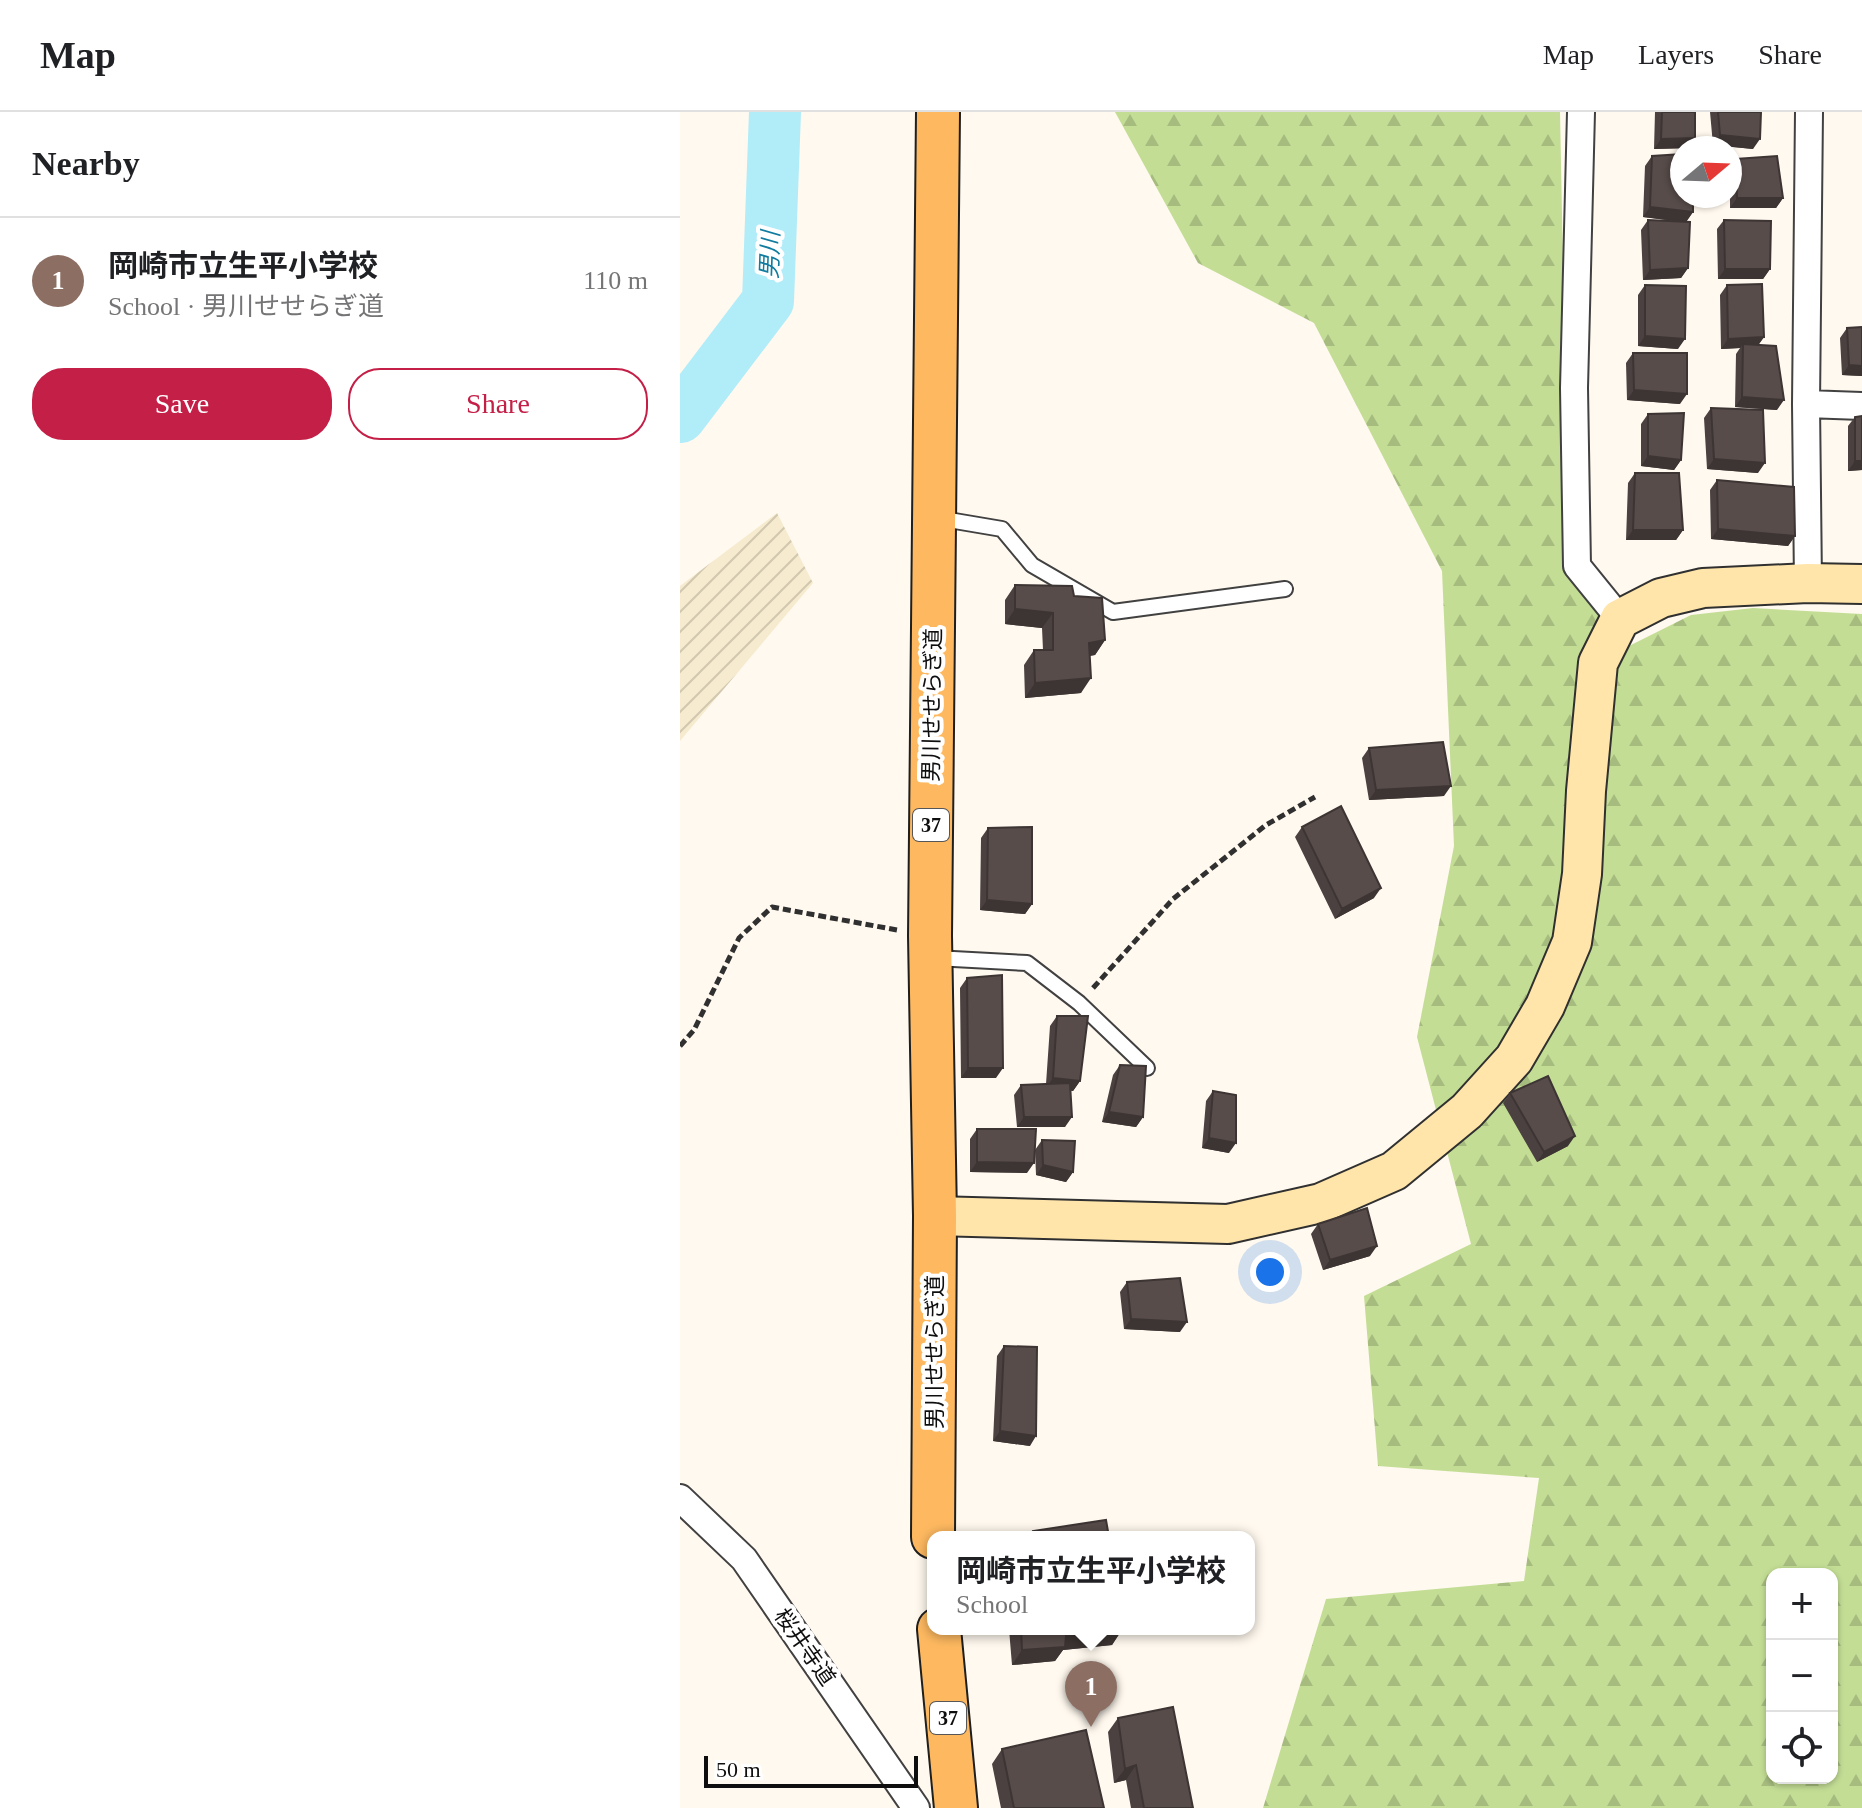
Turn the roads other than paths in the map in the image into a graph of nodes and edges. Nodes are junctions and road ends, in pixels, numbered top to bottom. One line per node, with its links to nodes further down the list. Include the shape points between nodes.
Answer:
1 (938, 112): 6 (main road, 男川せせらぎ道 / 37)
2 (1581, 112): 10 (street, via 1574,388 1577,566)
3 (1809, 112): 4 (street)
4 (1806, 404): 5 (street); 7 (street)
5 (1862, 406)
6 (934, 517): 9 (lane, via 1002,529 1032,565 1113,612); 11 (main road, 男川せせらぎ道 / 37)
7 (1808, 583): 8 (street); 10 (street, via 1703,588 1661,598)
8 (1862, 584)
9 (1285, 589)
10 (1620, 619): 13 (street, via 1598,663 1572,942 1545,1006 1514,1059 1467,1111 1394,1171 1321,1203 1228,1224)
11 (930, 947): 12 (lane, via 1027,963 1079,1003); 13 (main road, 男川せせらぎ道 / 37)
12 (1147, 1068)
13 (935, 1216): 15 (main road, 男川せせらぎ道 / 37)
14 (680, 1498): 17 (street, 桜井寺道, via 744,1559)
15 (933, 1531)
16 (940, 1635): 18 (main road, 37)
17 (916, 1808)
18 (956, 1808)

